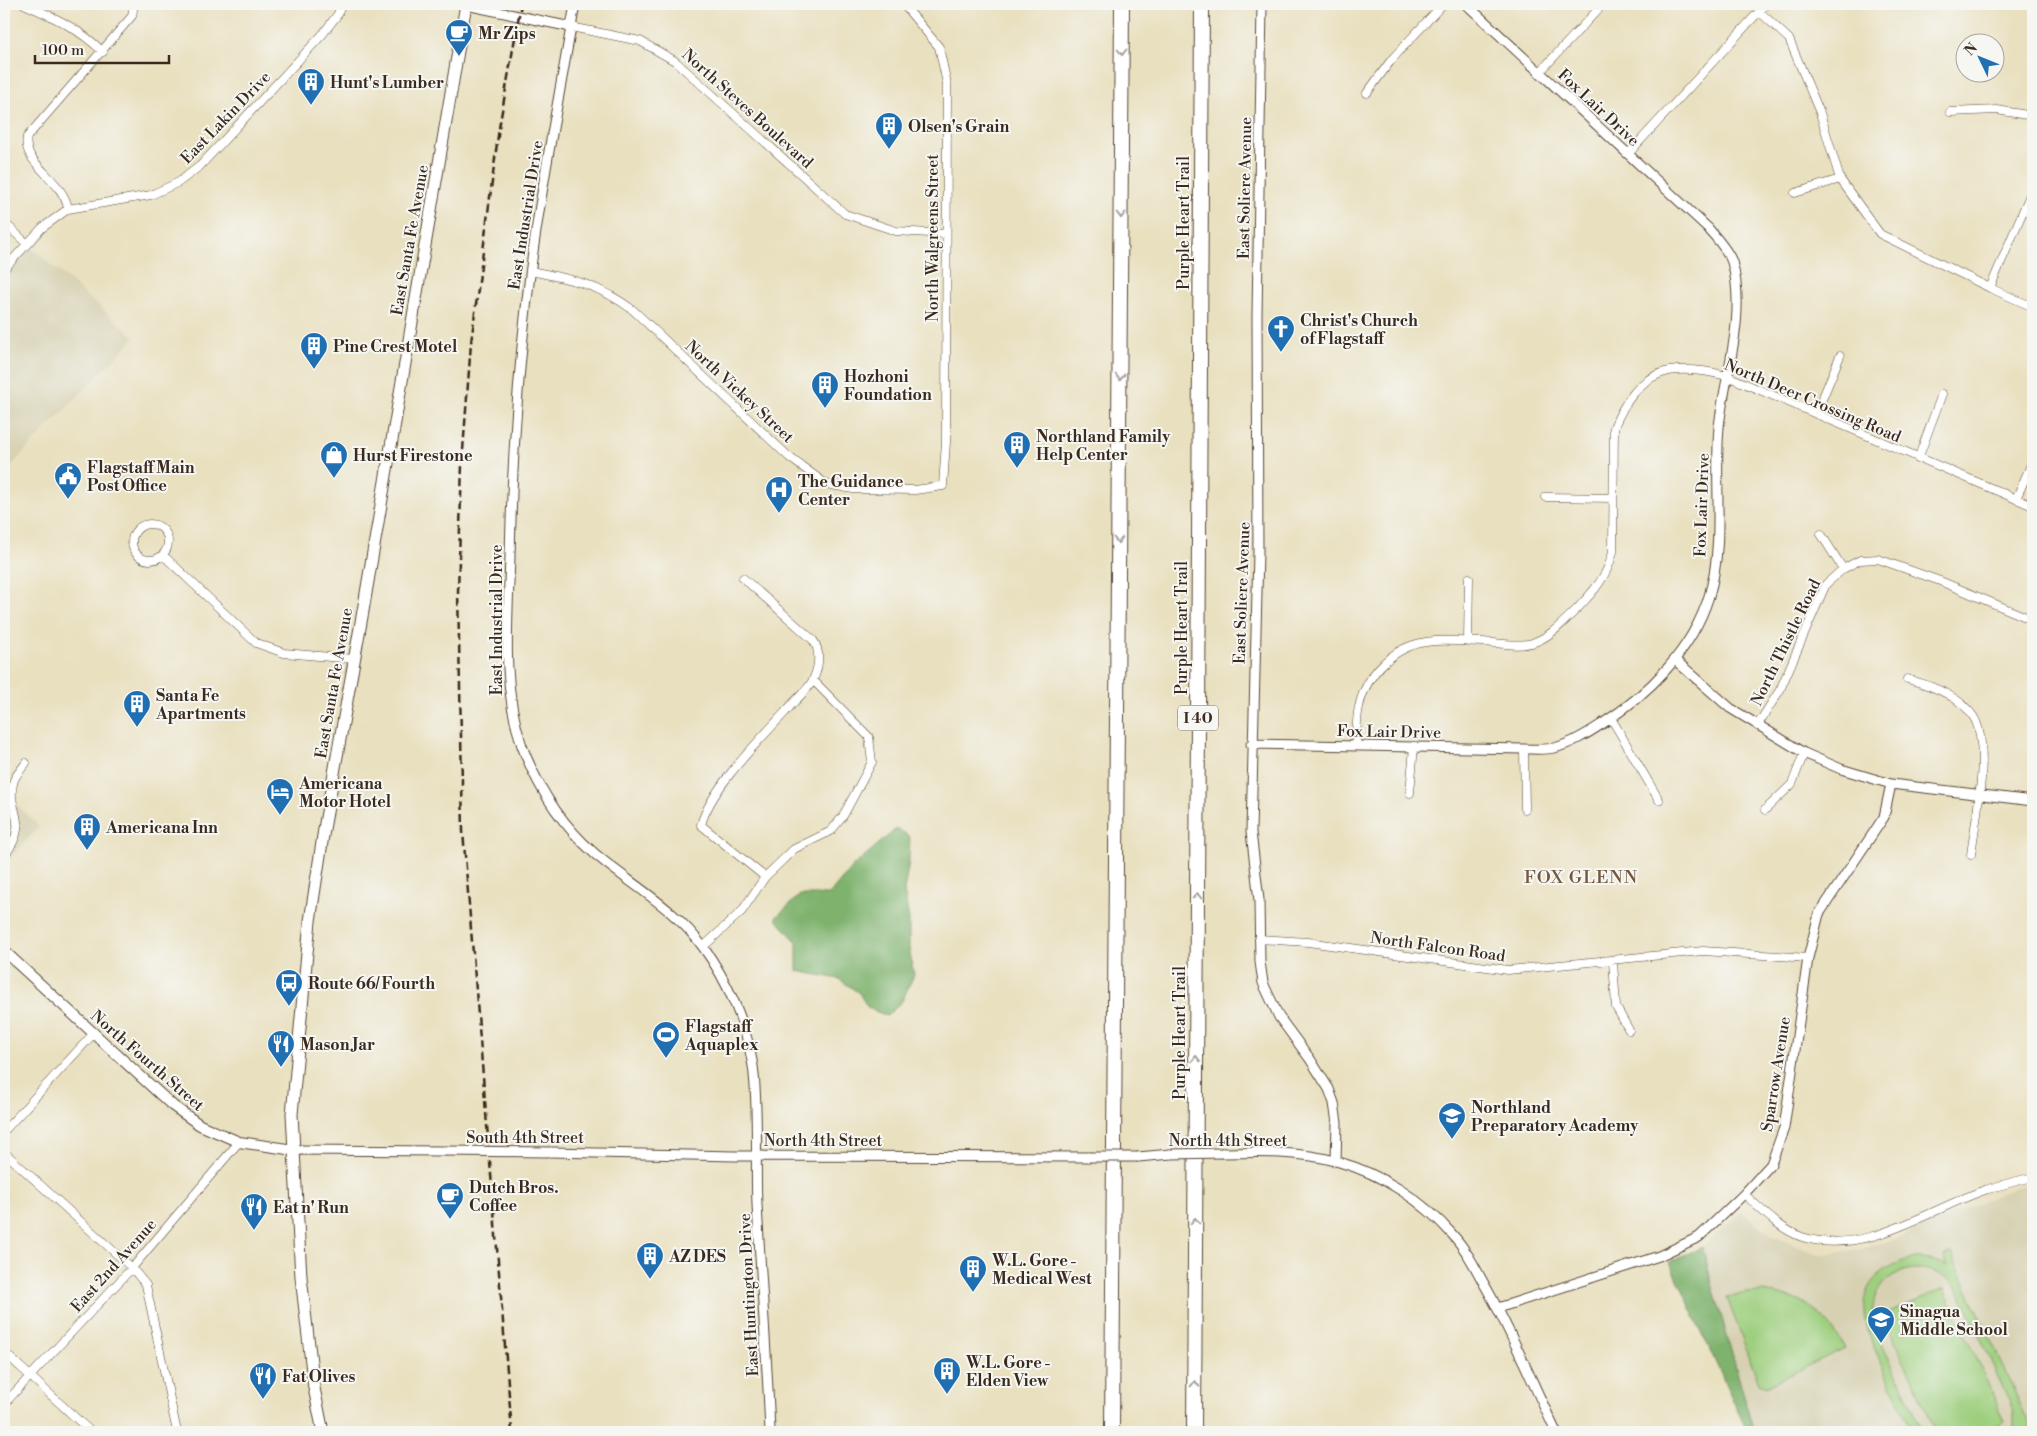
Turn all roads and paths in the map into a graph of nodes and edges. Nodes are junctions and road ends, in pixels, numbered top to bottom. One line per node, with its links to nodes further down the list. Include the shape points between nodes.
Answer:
1 (24, 4): 16 (street, via 67,24 88,37)
2 (134, 4): 16 (street, via 132,16)
3 (341, 4): 25 (street, East Lakin Drive, via 338,14 316,41 200,166 179,182 151,195)
4 (465, 4): 15 (street, North Steves Boulevard); 51 (main road, East Santa Fe Avenue)
5 (575, 4): 15 (street, East Industrial Drive)
6 (903, 4): 27 (street, North Walgreens Street, via 939,47 947,84)
7 (1122, 4): 97 (highway, one-way to 97)
8 (1202, 4): 98 (highway, Purple Heart Trail / I 40, one-way to 8)
9 (1262, 4): 57 (street, East Soliere Avenue, via 1257,316 1258,552)
10 (1443, 4): 18 (street, via 1392,59)
11 (1466, 4): 17 (street, Fox Lair Drive)
12 (1603, 4): 17 (street)
13 (1766, 4): 14 (street)
14 (1760, 12): 21 (street); 22 (street, via 1789,39 1820,113)
15 (571, 27): 27 (street, North Steves Boulevard, via 640,41 675,61 845,214 896,232); 30 (street, East Industrial Drive)
16 (103, 52): 25 (street, via 27,137 25,146 31,158 55,182 66,198)
17 (1539, 73): 21 (street, Fox Lair Drive)
18 (1367, 93)
19 (1950, 112): 20 (street, via 1997,110)
20 (2033, 116)
21 (1628, 154): 34 (street, Fox Lair Drive, via 1708,228 1731,260 1738,312)
22 (1840, 179): 24 (street); 31 (street, via 1880,234)
23 (2033, 188): 31 (street)
24 (1795, 193)
25 (68, 209): 28 (street)
26 (4, 222): 28 (street)
27 (946, 234): 39 (street, North Walgreens Street, via 946,446)
28 (27, 244): 29 (street)
29 (4, 269)
30 (530, 271): 39 (street, North Vickey Street, via 570,278 616,297 789,457 826,484 853,490 915,490); 74 (street, East Industrial Drive, via 518,372 510,545 508,673 516,724 534,776 572,830 594,853 665,908)
31 (1990, 288): 32 (street)
32 (2033, 307)
33 (1840, 356): 36 (street)
34 (1727, 376): 36 (street, North Deer Crossing Road); 41 (street, North Deer Crossing Road, via 1698,369 1672,370 1657,375 1632,393 1614,427); 52 (street, Fox Lair Drive, via 1717,457 1717,546 1708,596 1689,640)
35 (1942, 394): 37 (street)
36 (1816, 414): 37 (street, North Deer Crossing Road)
37 (1918, 459): 42 (street, North Deer Crossing Road)
38 (2033, 460): 42 (street)
39 (943, 486)
40 (1545, 497): 41 (street)
41 (1613, 498): 50 (street, North Deer Crossing Road, via 1610,566 1603,580 1556,630 1530,644)
42 (2016, 499): 43 (street, North Deer Crossing Road)
43 (2033, 506)
44 (1821, 534): 46 (street)
45 (162, 555): 45 (street, via 168,538 161,528 150,524 136,530 132,547 140,557 151,560); 51 (street, via 256,643 284,653)
46 (1843, 569): 49 (street, North Thistle Road, via 1860,560 1878,559); 56 (street, North Thistle Road, via 1826,584 1780,690)
47 (743, 578): 54 (street, via 818,647)
48 (1469, 578): 50 (street)
49 (2033, 620)
50 (1468, 642): 58 (street, North Deer Crossing Road, via 1426,642 1406,647 1392,656 1370,679 1363,692)
51 (354, 659): 82 (main road, East Santa Fe Avenue, via 310,921 292,1114)
52 (1674, 659): 55 (street, Fox Lair Drive, via 1652,687); 56 (street, via 1730,708)
53 (1907, 679): 65 (street, via 1928,684 1957,700 1972,714 1982,748)
54 (813, 680): 72 (street, via 735,770 705,812 701,825); 72 (street, via 869,737 872,762 843,816 831,831 794,849)
55 (1611, 718): 60 (street, Fox Lair Drive, via 1586,735 1555,748); 66 (street)
56 (1758, 726): 61 (street)
57 (1251, 744): 58 (street, Fox Lair Drive); 73 (street, East Soliere Avenue, via 1250,832 1259,900)
58 (1356, 744): 59 (street, Fox Lair Drive)
59 (1414, 746): 60 (street, Fox Lair Drive); 64 (street)
60 (1524, 749): 68 (street)
61 (1804, 753): 63 (street, via 1841,769); 69 (street, via 1792,784)
62 (26, 763): 71 (street, via 14,780 12,803 18,816 18,829)
63 (1892, 784): 65 (street); 76 (street, Sparrow Avenue, via 1884,817 1819,914)
64 (1410, 793)
65 (1979, 794): 67 (street); 70 (street)
66 (1659, 800)
67 (2033, 801)
68 (1525, 809)
69 (1765, 810)
70 (1970, 855)
71 (4, 856)
72 (765, 877): 74 (street, via 742,911)
73 (1259, 940): 77 (street, North Falcon Road, via 1308,942 1508,970); 85 (street, East Soliere Avenue, via 1263,984 1270,1000 1322,1076 1334,1103 1338,1123)
74 (703, 946): 84 (street, East Industrial Drive, via 724,981 741,1020 753,1068)
75 (4, 951): 79 (main road, North Fourth Street)
76 (1808, 958): 77 (street, North Falcon Road, via 1703,951); 87 (street, Sparrow Avenue, via 1784,1128 1771,1164)
77 (1613, 961): 78 (street, via 1616,1007)
78 (1628, 1030)
79 (94, 1033): 80 (street); 81 (main road, North Fourth Street, via 173,1106 200,1125)
80 (4, 1132)
81 (239, 1142): 82 (main road, North Fourth Street); 88 (street, East 2nd Avenue)
82 (294, 1150): 84 (street, South 4th Street, bridge); 95 (main road, East Santa Fe Avenue, via 301,1277 314,1388)
83 (4, 1152): 88 (street)
84 (755, 1156): 85 (street, North 4th Street, bridge, via 1138,1156 1272,1152); 96 (street, East Huntington Drive)
85 (1336, 1161): 89 (street, North 4th Street, via 1380,1178 1406,1193 1434,1216 1466,1252)
86 (2033, 1177): 87 (street, via 1985,1190 1857,1240 1823,1242 1800,1236 1782,1228)
87 (1744, 1194): 89 (street, Sparrow Avenue, via 1699,1237 1682,1246)
88 (132, 1268): 91 (street, East 2nd Avenue); 94 (street, via 146,1285)
89 (1498, 1308): 99 (street, North 4th Street)
90 (4, 1352): 91 (street)
91 (29, 1376): 92 (street, East 2nd Avenue); 93 (street)
92 (4, 1404)
93 (91, 1432)
94 (177, 1432)
95 (323, 1432)
96 (770, 1432)
97 (1112, 1432)
98 (1194, 1432)
99 (1556, 1432)

